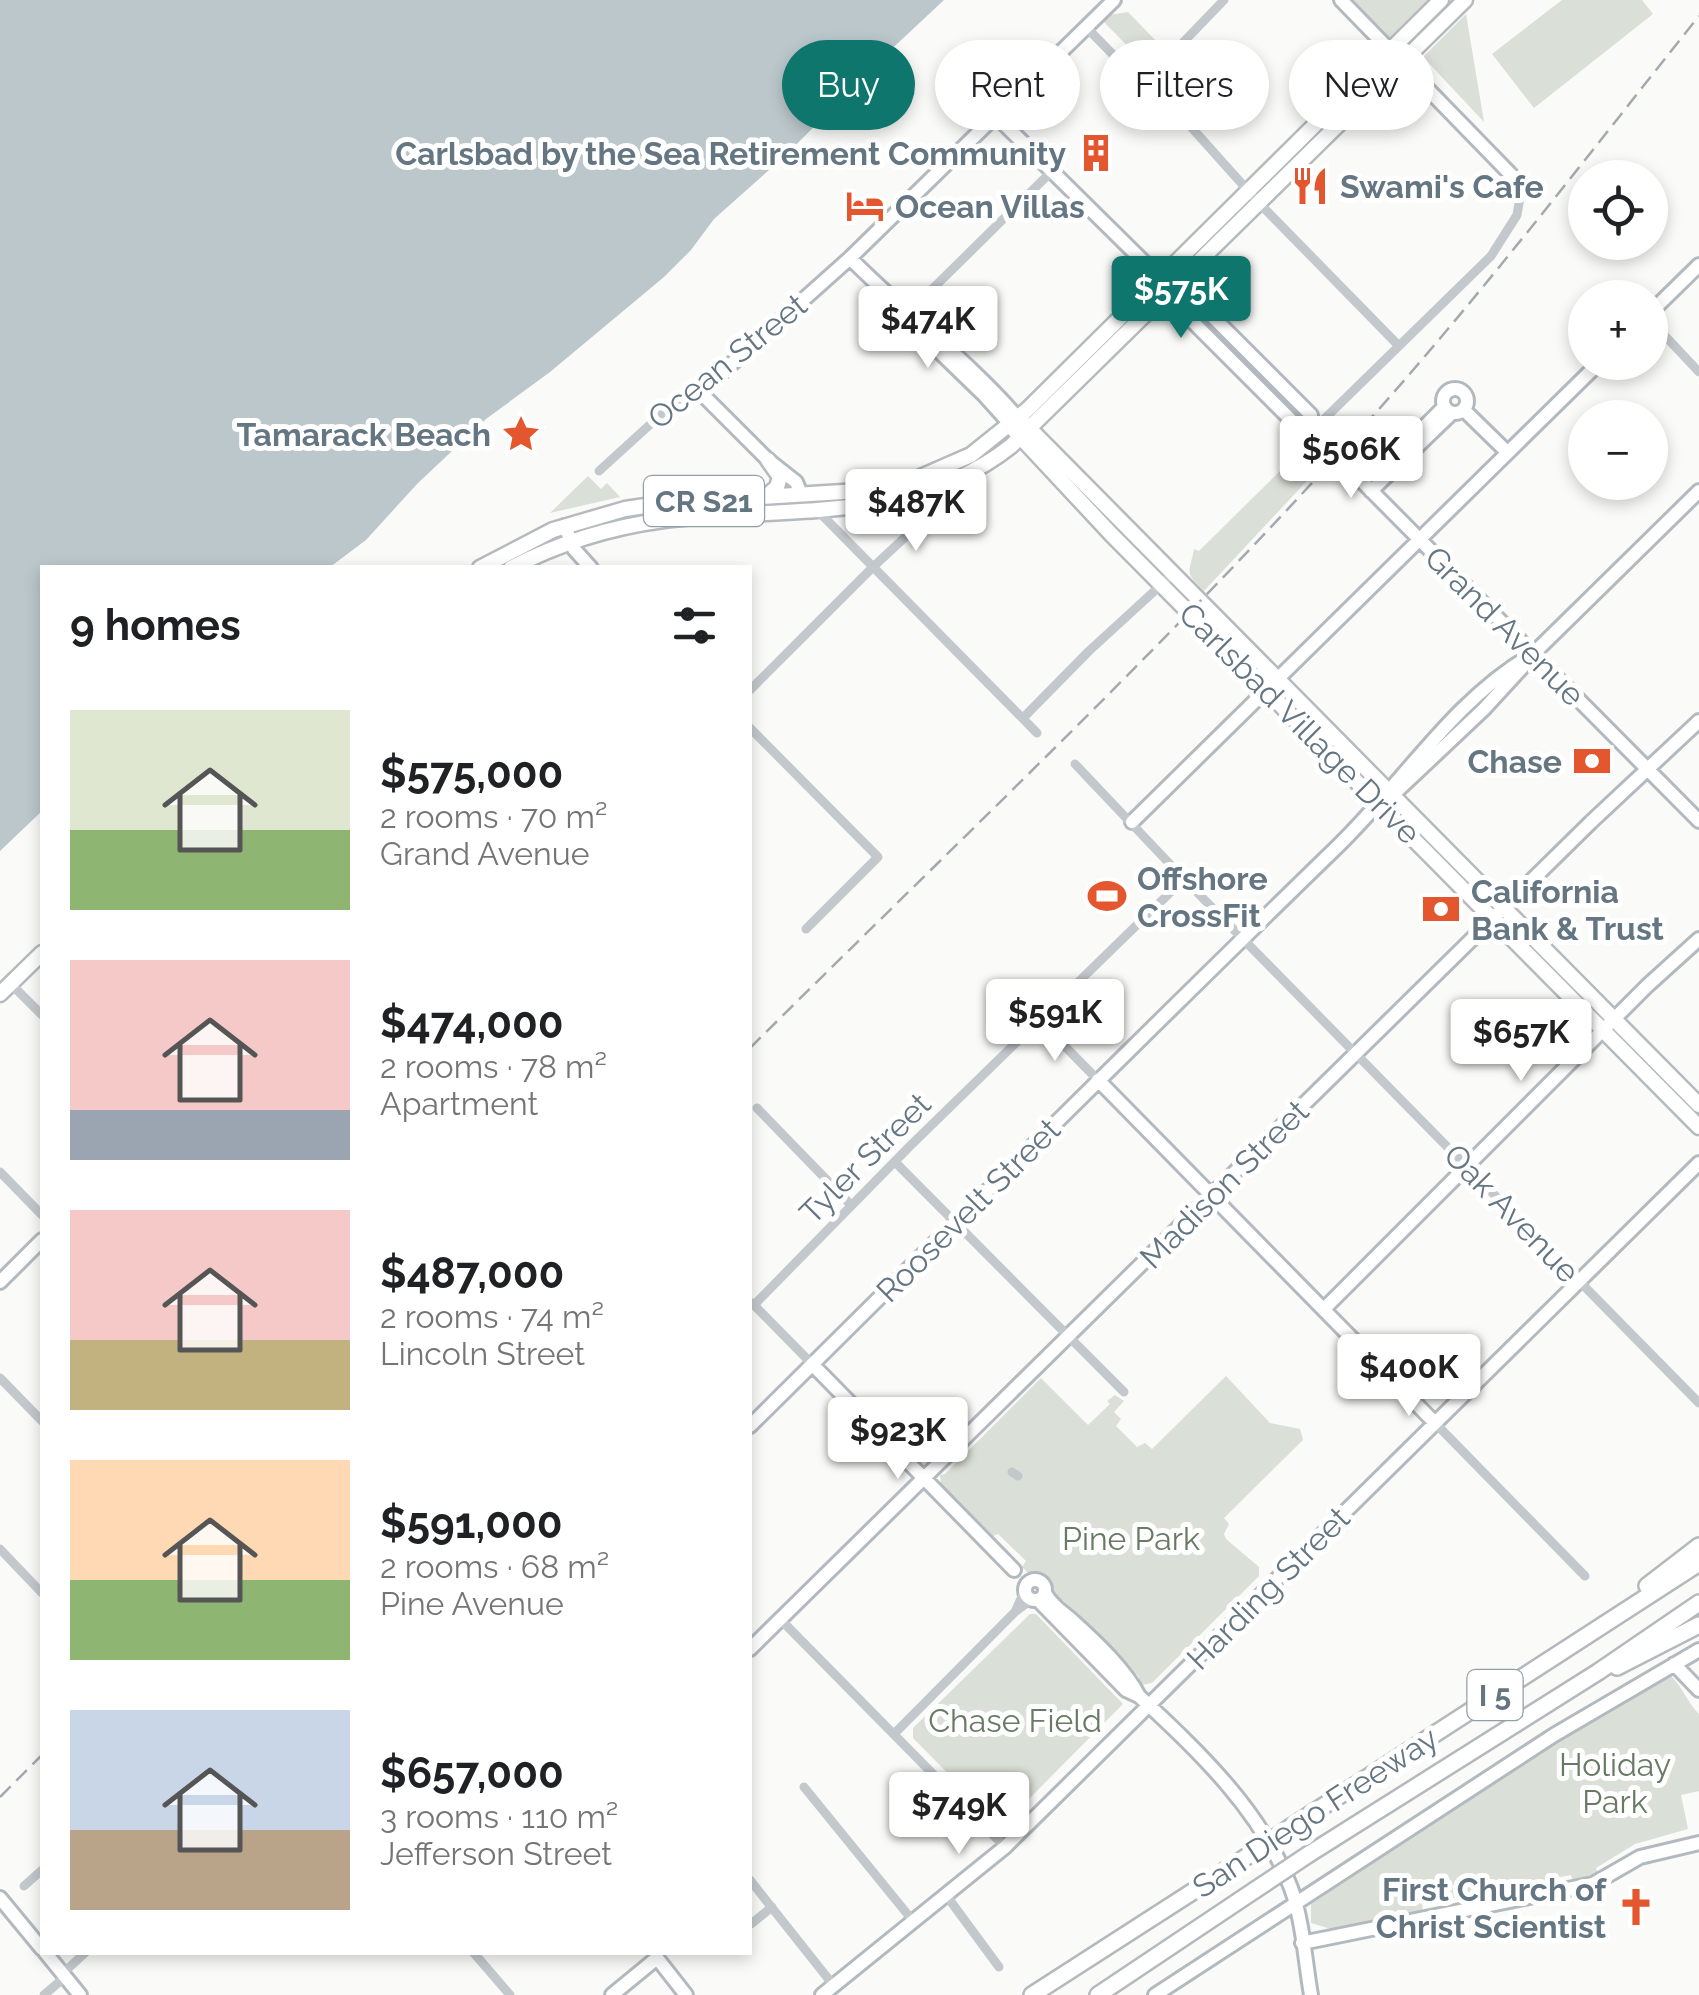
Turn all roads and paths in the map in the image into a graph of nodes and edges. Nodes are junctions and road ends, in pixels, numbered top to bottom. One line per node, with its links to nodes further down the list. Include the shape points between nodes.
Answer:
1 (1114, 0): 6 (street, Ocean Street)
2 (1224, 0): 8 (street)
3 (1341, 0): 9 (street)
4 (1442, 0): 10 (main road, CR S21)
5 (1465, 0): 11 (main road, CR S21)
6 (1086, 27): 7 (street, Ocean Street); 12 (street)
7 (1073, 40)
8 (1185, 40)
9 (1380, 40)
10 (1409, 40)
11 (1416, 40)
12 (1100, 41)
13 (1434, 95): 19 (street)
14 (982, 130): 21 (street, Ocean Street)
15 (1010, 130): 18 (street, Grand Avenue)
16 (1192, 130): 20 (street)
17 (1323, 130): 20 (main road, CR S21)
18 (1052, 171): 23 (street, Grand Avenue); 25 (street)
19 (1522, 186): 27 (street, via 1517,215 1491,256)
20 (1255, 198): 23 (main road, CR S21); 27 (street)
21 (850, 258): 25 (street, Carlsbad Village Drive); 30 (street, Ocean Street)
22 (1699, 265): 24 (street)
23 (1166, 284): 31 (main road, CR S21); 32 (street, Grand Avenue, via 1173,302 1226,357 1298,428)
24 (1668, 297)
25 (907, 314): 31 (street, Carlsbad Village Drive, via 944,343)
26 (1668, 337): 28 (street)
27 (1399, 346): 32 (street)
28 (1699, 372)
29 (1581, 380): 33 (street)
30 (700, 392): 34 (street); 35 (street, Ocean Street, via 678,400)
31 (1019, 427): 36 (main road, CR S21); 38 (main road, CR S21, via 951,466); 51 (main road, Carlsbad Village Drive)
32 (1312, 431): 37 (street, Grand Avenue)
33 (1507, 452): 37 (street, via 1453,410); 45 (street)
34 (768, 460): 40 (street); 41 (main road, via 780,476)
35 (599, 472)
36 (976, 472): 42 (main road, CR S21, via 904,499); 50 (street)
37 (1369, 488): 45 (street, Grand Avenue)
38 (863, 491): 40 (main road, CR S21); 42 (main road)
39 (1699, 491): 52 (street, Roosevelt Street)
40 (801, 494): 41 (main road, CR S21); 43 (main road, via 794,504)
41 (766, 496): 44 (main road, CR S21, via 644,506)
42 (816, 508): 43 (main road, CR S21); 50 (street)
43 (758, 513): 46 (main road, CR S21, via 649,522)
44 (565, 526): 46 (street); 47 (main road, CR S21)
45 (1420, 541): 52 (street, Grand Avenue); 53 (street)
46 (570, 542): 48 (main road, CR S21); 49 (street)
47 (485, 565)
48 (518, 565)
49 (589, 565)
50 (874, 567): 54 (street); 55 (street)
51 (1168, 579): 53 (main road, Carlsbad Village Drive); 55 (street)
52 (1533, 654): 60 (street, Grand Avenue); 61 (street, Roosevelt Street, via 1463,712)
53 (1272, 685): 61 (main road, Carlsbad Village Drive); 63 (street)
54 (752, 688)
55 (1023, 718): 58 (street)
56 (1699, 721): 60 (street, Madison Street)
57 (752, 730): 66 (street, via 878,857)
58 (1037, 733)
59 (1074, 764): 63 (street, Oak Avenue)
60 (1647, 769): 62 (street, Grand Avenue); 65 (street, Madison Street)
61 (1385, 799): 65 (main road, Carlsbad Village Drive); 67 (street, Roosevelt Street)
62 (1699, 821)
63 (1132, 822): 64 (street, Oak Avenue)
64 (1184, 880): 67 (street, Oak Avenue); 72 (street, Tyler Street)
65 (1498, 914): 73 (main road, Carlsbad Village Drive); 74 (street, Madison Street)
66 (806, 929)
67 (1242, 937): 74 (street, Oak Avenue); 75 (street, Roosevelt Street)
68 (1699, 938): 73 (street)
69 (40, 955): 70 (main road)
70 (6, 989): 71 (street)
71 (40, 1014)
72 (1039, 1020): 75 (street); 79 (street, Tyler Street)
73 (1609, 1025): 76 (main road, Carlsbad Village Drive); 78 (main road, Carlsbad Village Drive); 81 (street)
74 (1356, 1054): 81 (street, Oak Avenue); 83 (street, Madison Street)
75 (1098, 1080): 83 (street); 86 (street, Roosevelt Street)
76 (1699, 1104)
77 (757, 1108): 84 (street)
78 (1699, 1127)
79 (895, 1162): 84 (street, Tyler Street); 86 (street)
80 (1699, 1163): 88 (street, Harding Street)
81 (1468, 1168): 88 (street, Oak Avenue); 91 (street)
82 (0, 1172): 85 (street)
83 (1212, 1196): 91 (street); 92 (street, Madison Street)
84 (851, 1205): 90 (street, Tyler Street)
85 (40, 1213)
86 (956, 1223): 92 (street); 93 (street, Roosevelt Street)
87 (40, 1242): 89 (street)
88 (1579, 1281): 96 (street, Oak Avenue); 98 (street, Harding Street)
89 (0, 1282)
90 (752, 1303): 93 (street)
91 (1324, 1309): 98 (street)
92 (1068, 1336): 95 (street); 100 (street, Madison Street)
93 (812, 1364): 99 (street, Roosevelt Street); 100 (street)
94 (0, 1378): 97 (street)
95 (1124, 1392)
96 (1699, 1402)
97 (40, 1418)
98 (1436, 1423): 104 (street); 116 (street, Harding Street)
99 (752, 1424)
100 (924, 1478): 106 (street); 108 (street, Madison Street)
101 (1699, 1546): 112 (highway)
102 (0, 1549): 105 (street)
103 (1699, 1563): 112 (highway, San Diego Freeway / I 5)
104 (1585, 1576)
105 (40, 1590)
106 (1032, 1592): 116 (street, via 1126,1690); 117 (street)
107 (1699, 1603): 114 (highway, San Diego Freeway / I 5)
108 (781, 1620): 110 (street, Madison Street); 117 (street)
109 (1699, 1625): 114 (highway)
110 (752, 1647)
111 (1699, 1650): 113 (street)
112 (1554, 1656): 144 (highway, San Diego Freeway / I 5, bridge)
113 (1674, 1664): 115 (street); 126 (street, via 1554,1734)
114 (1598, 1672): 145 (highway, San Diego Freeway / I 5, bridge)
115 (1699, 1690)
116 (1144, 1700): 120 (street, Harding Street); 126 (street, via 1261,1826)
117 (894, 1734): 120 (street)
118 (804, 1787): 128 (street)
119 (1699, 1842): 130 (street, via 1640,1858 1593,1884)
120 (1005, 1847): 124 (street, Harding Street)
121 (40, 1872): 123 (street)
122 (752, 1882): 127 (street)
123 (24, 1886)
124 (946, 1896): 128 (street, Harding Street); 136 (street)
125 (0, 1898): 131 (street)
126 (1295, 1904): 130 (street); 146 (street)
127 (772, 1907): 129 (street); 138 (street)
128 (913, 1921): 138 (street, Harding Street)
129 (752, 1923)
130 (1302, 1943): 147 (street)
131 (40, 1946)
132 (47, 1955): 137 (street)
133 (83, 1955): 137 (street)
134 (476, 1955): 141 (street)
135 (656, 1956): 142 (street); 143 (street)
136 (999, 1967)
137 (64, 1975): 139 (street); 140 (street)
138 (828, 1990)
139 (44, 1995)
140 (80, 1995)
141 (510, 1995)
142 (612, 1995)
143 (686, 1995)
144 (1032, 1995)
145 (1098, 1995)
146 (1155, 1995)
147 (1310, 1995)

